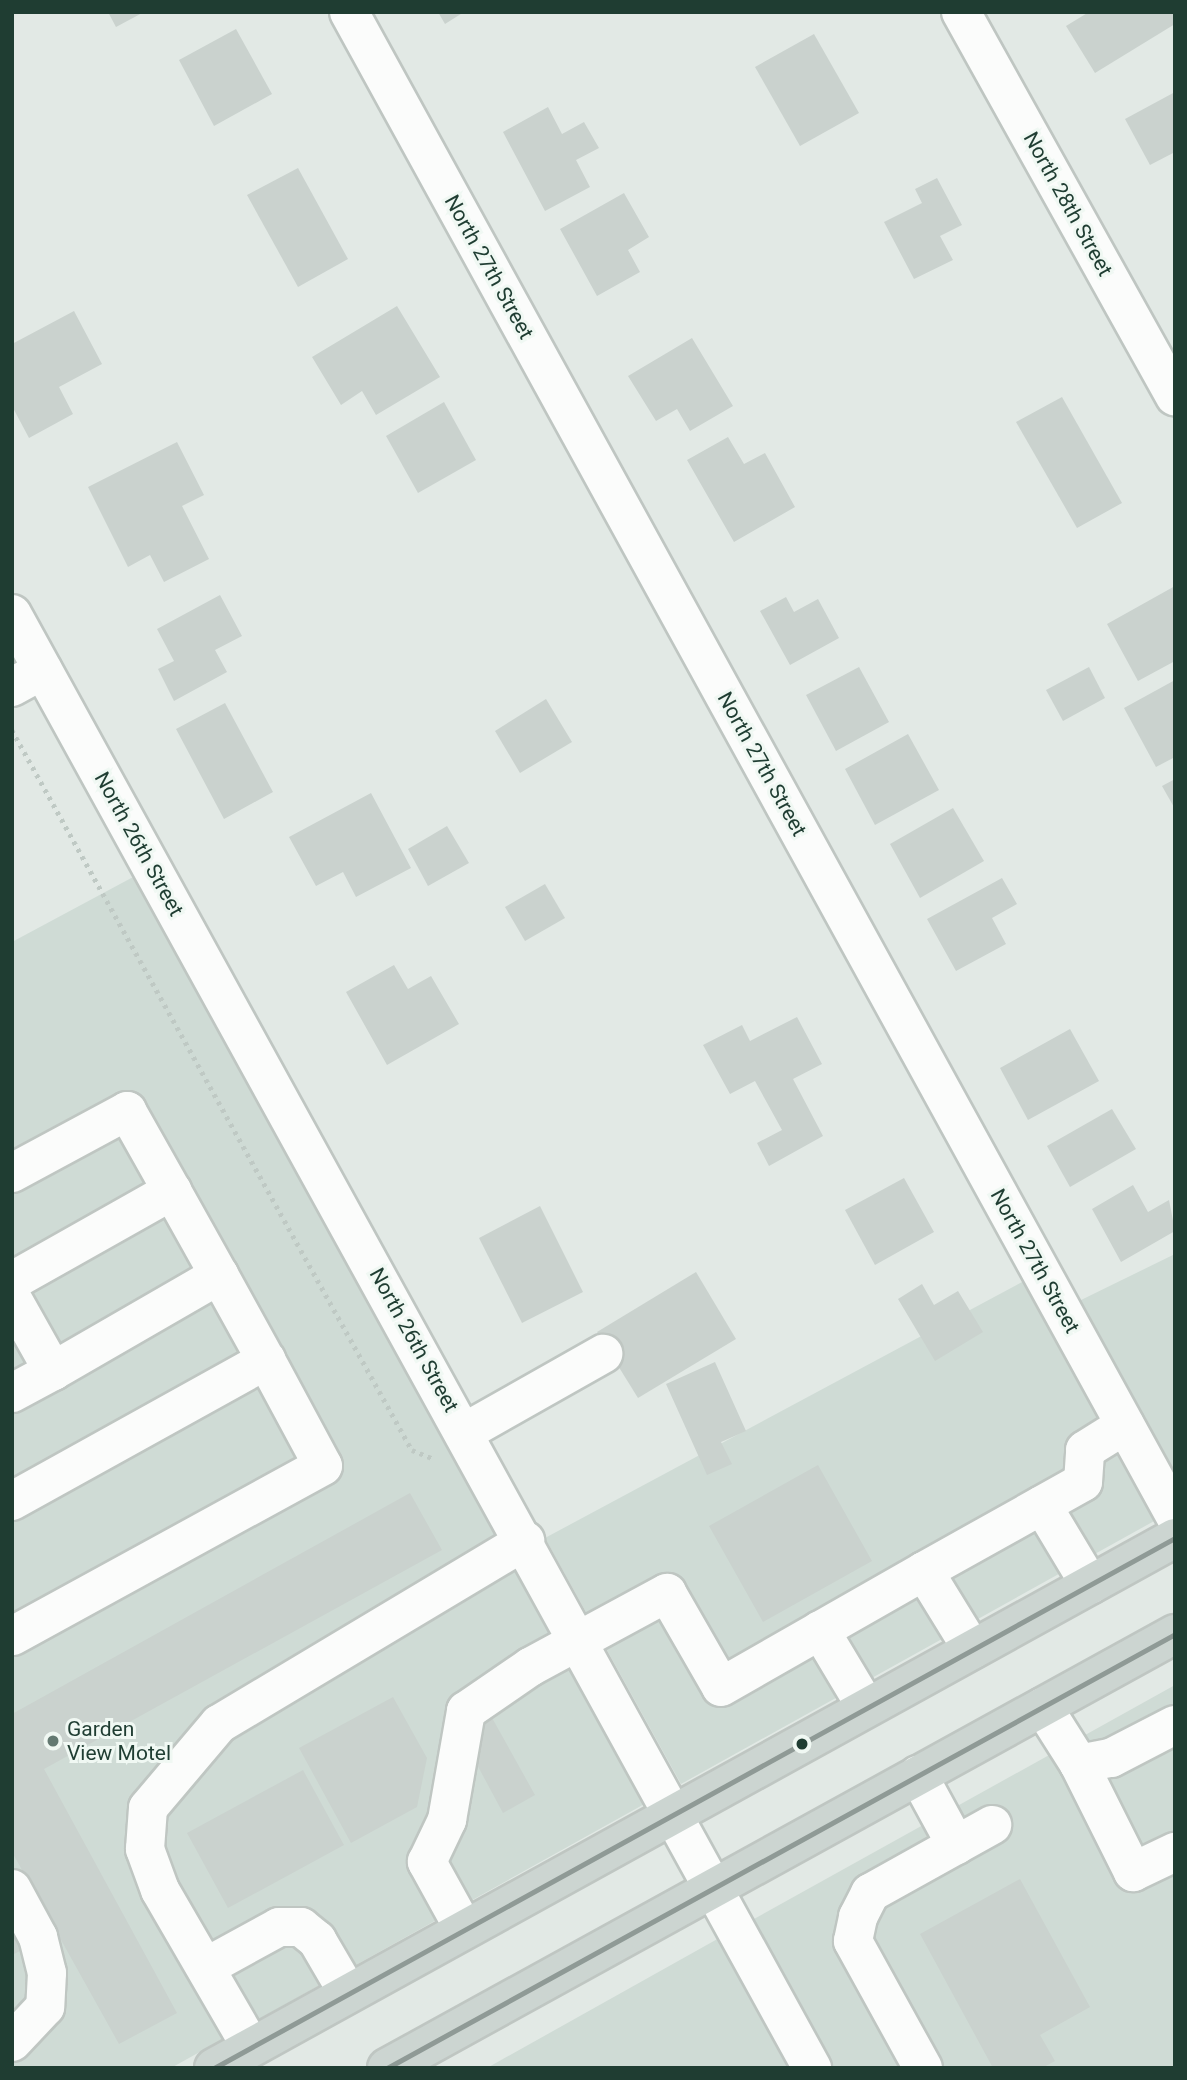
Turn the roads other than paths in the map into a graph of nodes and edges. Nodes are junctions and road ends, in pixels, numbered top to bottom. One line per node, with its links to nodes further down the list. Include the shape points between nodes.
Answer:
1 (349, 12): 15 (street, North 27th Street)
2 (961, 12): 3 (street, North 28th Street)
3 (1175, 396)
4 (12, 614): 5 (street, North 26th Street)
5 (28, 678): 16 (street, North 26th Street)
6 (12, 1173): 7 (street, via 127,1111)
7 (172, 1191): 8 (street); 9 (street)
8 (219, 1275): 12 (street); 13 (street)
9 (12, 1280)
10 (12, 1298): 13 (street)
11 (603, 1354): 16 (street)
12 (266, 1360): 17 (street); 26 (street, via 323,1466)
13 (53, 1371): 14 (street)
14 (12, 1393)
15 (1125, 1425): 18 (street, via 1085,1450 1083,1482); 19 (street, North 27th Street)
16 (455, 1448): 21 (street, North 26th Street)
17 (12, 1501)
18 (1042, 1505): 22 (street); 23 (street)
19 (1175, 1516)
20 (1175, 1538): 23 (main road)
21 (525, 1541): 27 (street, North 26th Street); 41 (street, via 219,1724 174,1769 148,1808 145,1849)
22 (924, 1571): 24 (street); 28 (street)
23 (1090, 1585): 28 (main road)
24 (820, 1630): 27 (street, via 721,1687 667,1593); 29 (street)
25 (1175, 1634): 30 (main road)
26 (12, 1636)
27 (580, 1640): 34 (street, North 26th Street); 40 (street, via 466,1711 447,1819 427,1862)
28 (972, 1649): 29 (main road)
29 (866, 1707): 34 (main road)
30 (1043, 1707): 32 (street); 33 (main road)
31 (1175, 1724): 32 (street, via 1111,1758)
32 (1079, 1764): 37 (street, via 1133,1872)
33 (918, 1775): 36 (street); 38 (main road)
34 (676, 1812): 38 (street, North 26th Street); 40 (main road)
35 (992, 1825): 36 (street)
36 (956, 1844): 48 (street, via 870,1893 853,1941)
37 (1175, 1852)
38 (715, 1886): 45 (main road); 47 (street, North 26th Street)
39 (12, 1889): 43 (street, via 38,1937 47,1973 45,2007)
40 (464, 1929): 42 (main road)
41 (206, 1967): 42 (street, via 278,1927 300,1927 317,1940); 44 (street)
42 (348, 1993): 44 (main road)
43 (12, 2042)
44 (251, 2047): 46 (main road)
45 (402, 2064)
46 (214, 2068)
47 (813, 2068)
48 (923, 2068)

